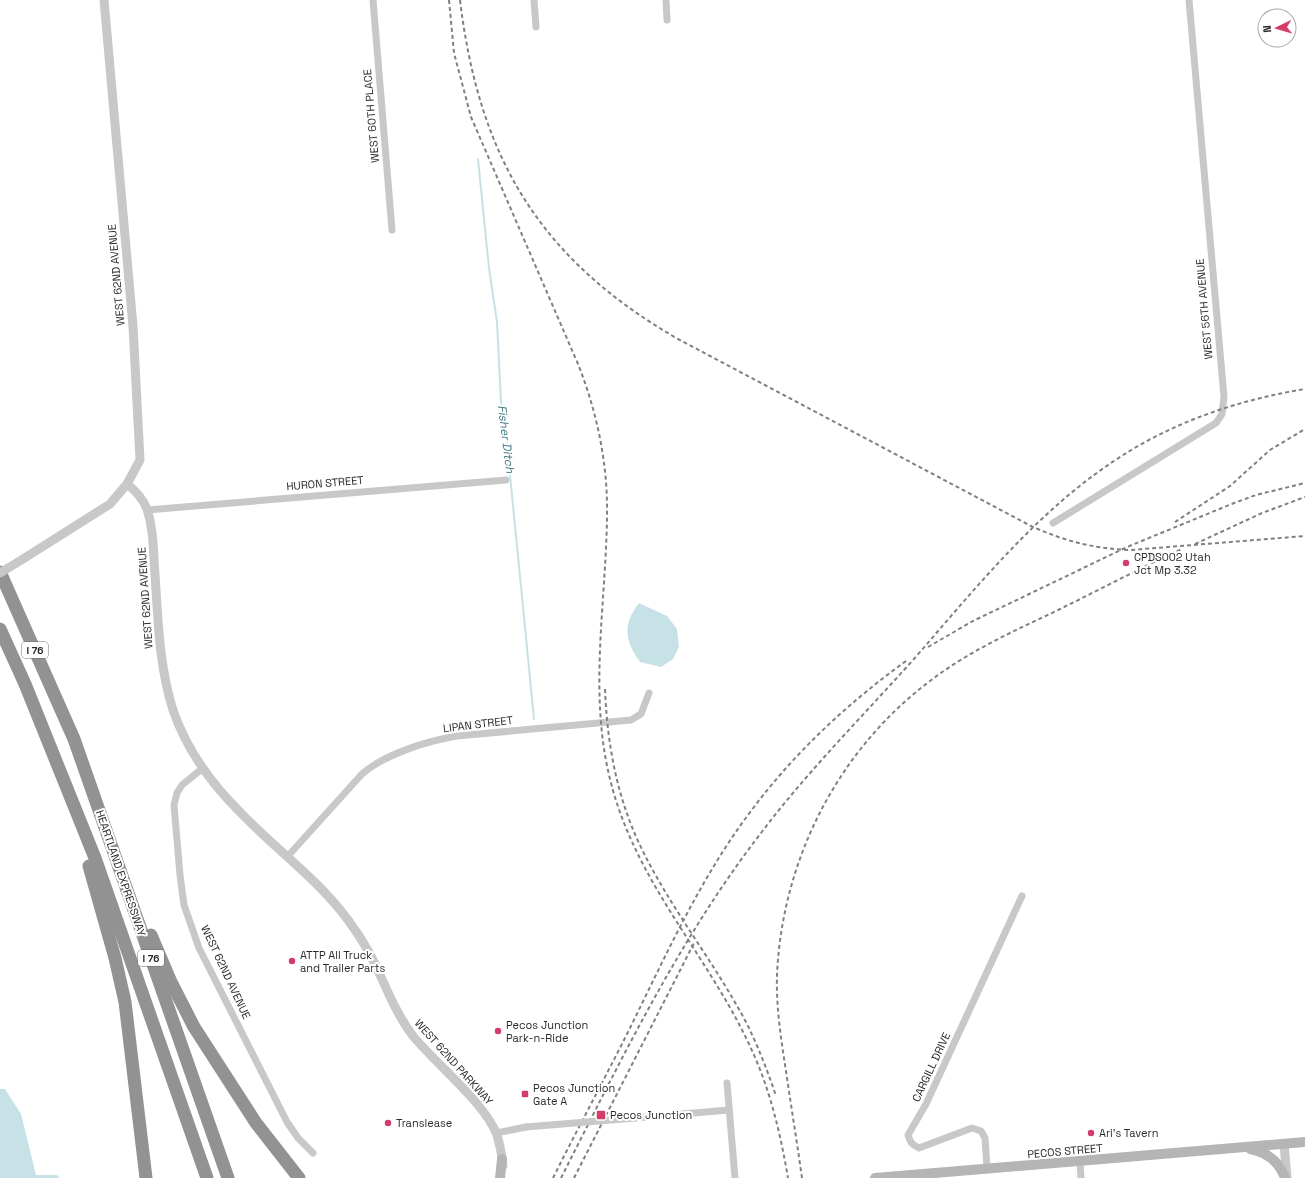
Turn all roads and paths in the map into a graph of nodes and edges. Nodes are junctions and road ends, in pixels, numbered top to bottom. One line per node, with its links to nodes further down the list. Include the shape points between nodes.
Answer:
1 (104, 0): 10 (street, WEST 62ND AVENUE, via 133,326 141,448 140,460)
2 (373, 0): 8 (street, WEST 60TH PLACE)
3 (534, 0): 7 (street)
4 (666, 0): 6 (street)
5 (1189, 0): 12 (street, WEST 56TH AVENUE, via 1224,397 1222,414 1216,423)
6 (668, 20)
7 (536, 27)
8 (392, 230)
9 (506, 480): 11 (street, HURON STREET)
10 (127, 484): 11 (street, WEST 62ND AVENUE, via 137,493); 13 (street, bridge, via 102,510)
11 (147, 510): 17 (street, WEST 62ND AVENUE, via 152,535 159,640 165,680 182,730)
12 (1053, 523)
13 (0, 573): 16 (highway, HEARTLAND EXPRESSWAY / I 76)
14 (0, 629): 18 (highway, HEARTLAND EXPRESSWAY / I 76)
15 (650, 693): 19 (street, LIPAN STREET, via 641,714 631,720 452,737 376,763 362,774)
16 (74, 739): 32 (highway, via 145,921 180,1000 218,1066); 36 (highway, HEARTLAND EXPRESSWAY / I 76)
17 (203, 768): 19 (street, WEST 62ND PARKWAY, via 239,812); 28 (street, WEST 62ND AVENUE, via 182,785 174,805 180,876 188,918 209,968 286,1122)
18 (62, 779): 27 (highway, via 85,851 120,979); 35 (highway, HEARTLAND EXPRESSWAY / I 76, via 95,858)
19 (288, 856): 23 (street, WEST 62ND PARKWAY, via 347,919 370,955 405,1025 428,1054 480,1108)
20 (1022, 896): 31 (street, CARGILL DRIVE, via 926,1104 908,1135 913,1146 919,1148 972,1128 981,1131)
21 (727, 1083): 22 (street)
22 (729, 1110): 23 (street, bridge, via 526,1127); 40 (street)
23 (496, 1133): 29 (street, WEST 62ND PARKWAY)
24 (1305, 1142): 25 (main road, PECOS STREET)
25 (1284, 1144): 26 (main road, PECOS STREET); 43 (street)
26 (1238, 1148): 30 (main road, PECOS STREET); 43 (main road, via 1256,1150 1271,1158)
27 (144, 1152): 33 (highway); 34 (highway)
28 (313, 1153)
29 (502, 1159): 38 (main road); 39 (street, WEST 62ND PARKWAY)
30 (1080, 1162): 31 (main road, PECOS STREET); 42 (street)
31 (987, 1168): 41 (main road, PECOS STREET)
32 (293, 1173): 37 (highway)
33 (142, 1178)
34 (146, 1178)
35 (206, 1178)
36 (228, 1178)
37 (299, 1178)
38 (500, 1178)
39 (504, 1178)
40 (735, 1178)
41 (875, 1178)
42 (1081, 1178)
43 (1286, 1178)

